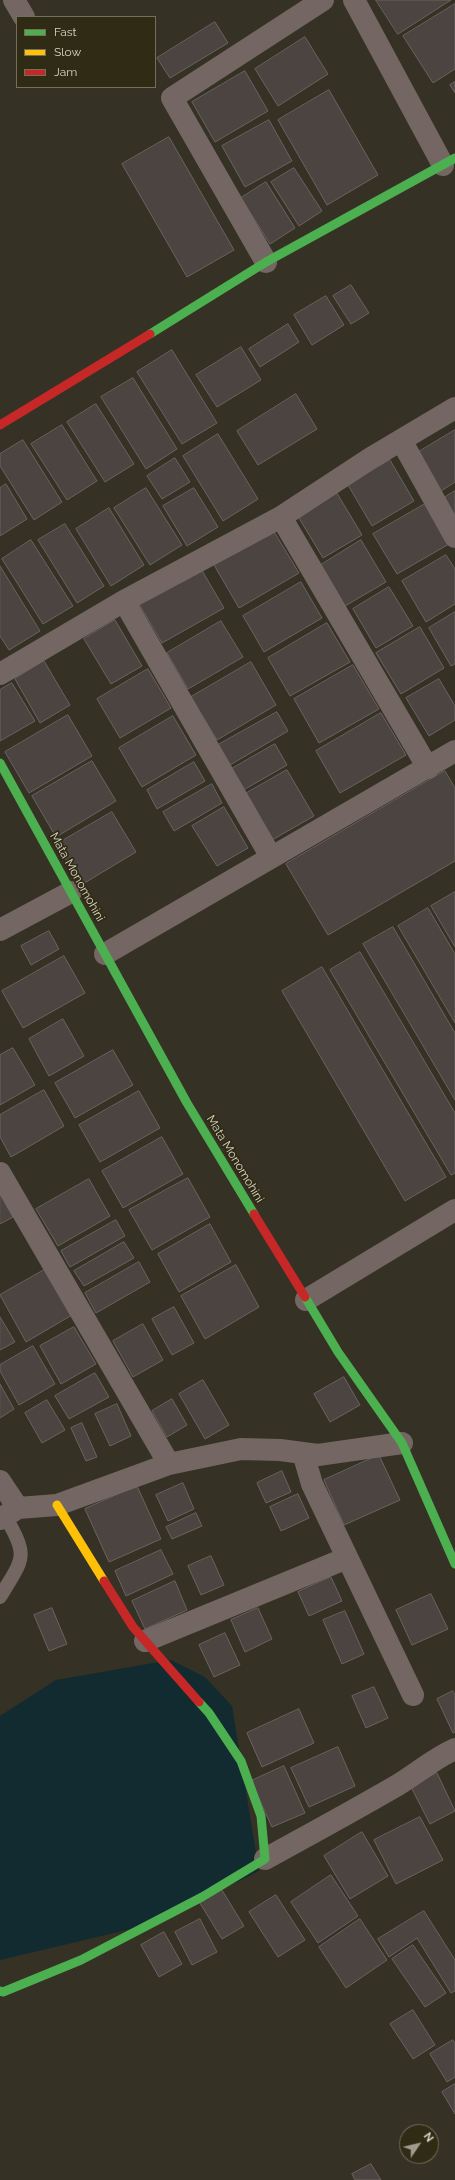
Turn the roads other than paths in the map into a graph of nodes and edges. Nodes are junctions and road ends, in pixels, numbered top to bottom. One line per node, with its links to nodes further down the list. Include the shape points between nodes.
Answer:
1 (14, 0): 4 (street)
2 (323, 0): 6 (street, via 172,98)
3 (354, 0): 5 (street)
4 (23, 16)
5 (449, 161): 6 (street)
6 (266, 262): 8 (street)
7 (455, 408): 9 (street)
8 (0, 425)
9 (401, 440): 10 (street); 11 (street)
10 (281, 517): 12 (street); 16 (street)
11 (455, 537)
12 (124, 601): 13 (street); 17 (street)
13 (0, 674)
14 (455, 751): 16 (street)
15 (0, 763): 18 (street, Mata Monomohini)
16 (428, 768): 17 (street)
17 (271, 857): 20 (street)
18 (71, 892): 19 (street); 20 (street, Mata Monomohini)
19 (0, 930)
20 (105, 954): 23 (street, Mata Monomohini, via 188,1103)
21 (0, 1173): 26 (street)
22 (455, 1210): 23 (street)
23 (306, 1300): 24 (street, Mata Monomohini, via 338,1352)
24 (402, 1443): 25 (street, via 318,1455); 31 (street, Mata Monomohini)
25 (303, 1454): 26 (street, via 280,1450 241,1449); 30 (street, via 312,1484)
26 (169, 1464): 28 (street)
27 (0, 1481): 29 (street)
28 (57, 1504): 29 (street); 33 (street, via 125,1615)
29 (8, 1514): 32 (lane, via 22,1555)
30 (347, 1558): 33 (street); 34 (street)
31 (455, 1564)
32 (0, 1597)
33 (145, 1640): 36 (street, via 209,1713 241,1761 261,1816)
34 (413, 1695)
35 (455, 1749): 36 (street, via 441,1755 403,1782 363,1805)
36 (265, 1858): 37 (street, via 202,1897 81,1960 3,1992)
37 (0, 1991)

